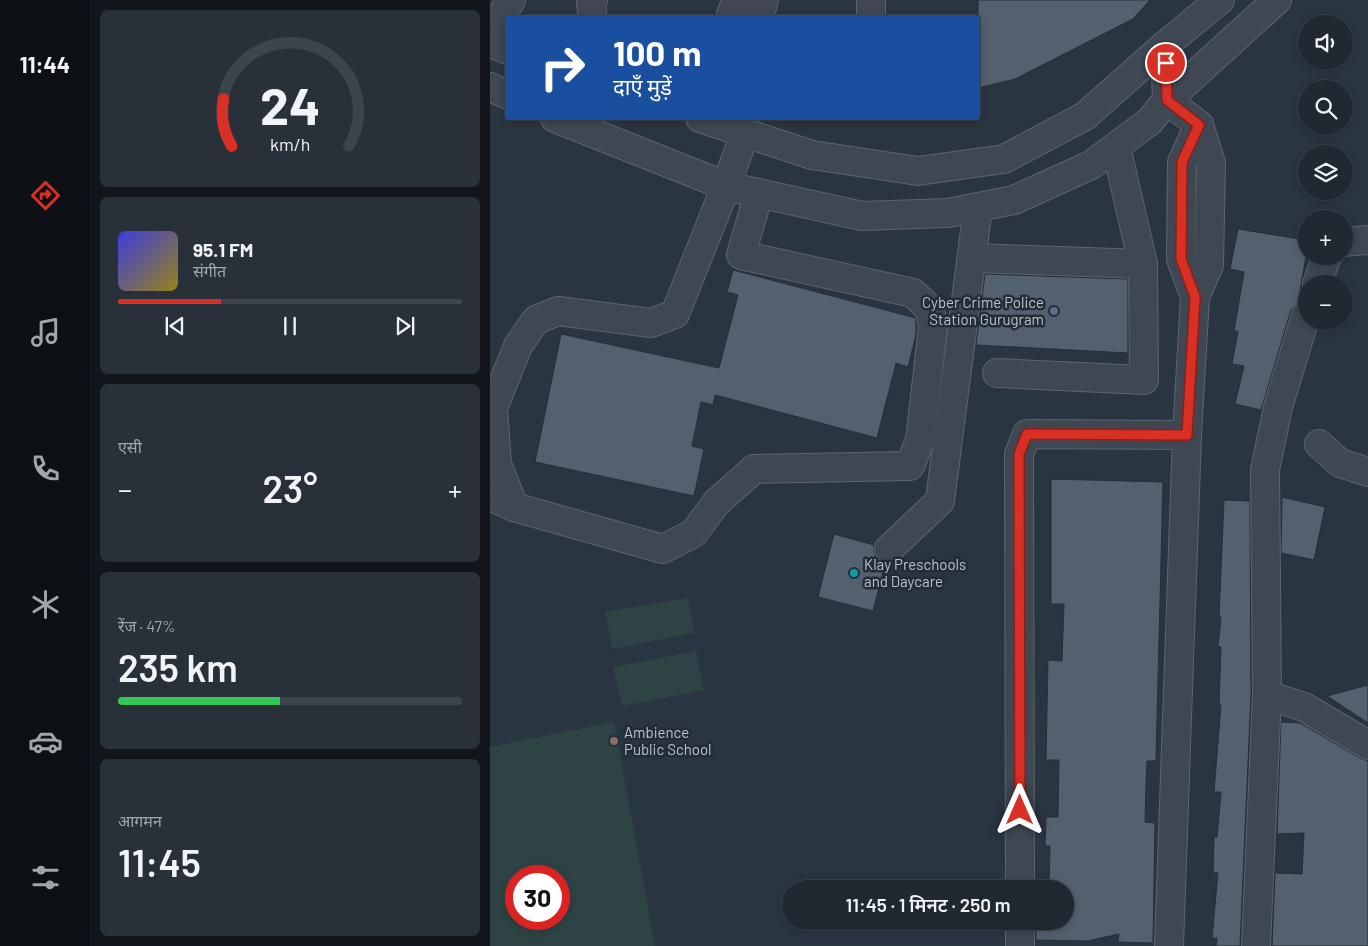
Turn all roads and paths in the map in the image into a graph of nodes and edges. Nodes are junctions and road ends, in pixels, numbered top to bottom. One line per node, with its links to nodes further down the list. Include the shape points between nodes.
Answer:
1 (511, 0): 9 (street)
2 (530, 0): 10 (street)
3 (593, 0): 11 (street)
4 (736, 0): 12 (street)
5 (764, 0): 13 (street)
6 (871, 0): 14 (street)
7 (1220, 0): 17 (street)
8 (1277, 0): 20 (street)
9 (506, 15)
10 (521, 15)
11 (593, 15)
12 (731, 15)
13 (760, 15)
14 (871, 15)
15 (505, 19): 16 (street)
16 (497, 44)
17 (1165, 44): 20 (street); 23 (street, via 1085,116 1004,160 918,171 812,155)
18 (490, 87): 19 (street)
19 (505, 94)
20 (1167, 100): 24 (street, via 1150,121); 34 (street, via 1199,125 1211,163 1209,264 1195,297)
21 (560, 120): 25 (street)
22 (708, 120): 23 (street)
23 (734, 126): 25 (street)
24 (1116, 147): 27 (street, via 1091,166 1014,200); 31 (street)
25 (726, 186): 26 (street); 37 (street, via 675,314 651,323 558,311 536,320 518,346 493,408)
26 (758, 193): 27 (street, via 862,216 948,213); 37 (street, via 741,255 913,293 930,309 933,328 920,440 910,466 754,469 716,503 694,533 663,549)
27 (978, 207): 30 (street)
28 (1368, 240): 29 (street)
29 (1353, 241)
30 (972, 258): 31 (street); 38 (street, via 940,501)
31 (1143, 264): 33 (street, via 1144,380)
32 (1301, 330): 39 (street, via 1278,407 1264,470)
33 (997, 373)
34 (1187, 435): 41 (street, via 1027,434 1019,454); 44 (street)
35 (1318, 444): 36 (street, via 1340,463)
36 (1368, 472)
37 (502, 501)
38 (889, 549)
39 (1266, 695): 40 (street, via 1304,707); 45 (street)
40 (1368, 745)
41 (1020, 880)
42 (1020, 930): 43 (street)
43 (1020, 946)
44 (1169, 946)
45 (1256, 946)

